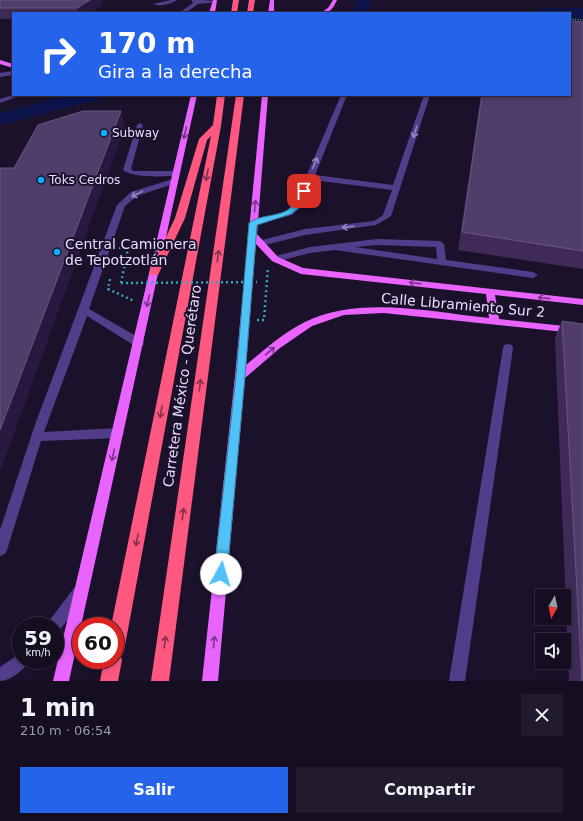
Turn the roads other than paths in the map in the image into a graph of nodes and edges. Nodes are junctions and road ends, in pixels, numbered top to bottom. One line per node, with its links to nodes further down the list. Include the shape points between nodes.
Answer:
1 (175, 0): 8 (street)
2 (236, 0): 11 (highway)
3 (252, 0): 12 (highway)
4 (272, 0): 13 (main road)
5 (336, 0): 14 (main road)
6 (215, 1): 7 (street); 10 (main road)
7 (195, 2): 9 (street)
8 (156, 4)
9 (183, 12)
10 (212, 12)
11 (234, 12)
12 (250, 12)
13 (271, 12)
14 (326, 12)
15 (0, 62): 16 (main road)
16 (12, 66)
17 (12, 73): 18 (street)
18 (0, 75)
19 (16, 96): 26 (street)
20 (194, 96): 29 (main road, one-way to 29)
21 (221, 96): 28 (highway, Carretera México - Querétaro)
22 (240, 96): 58 (highway, Carretera México - Querétaro, one-way to 22)
23 (265, 96): 32 (main road, one-way to 23)
24 (344, 96): 30 (street, one-way to 24)
25 (427, 96): 31 (street, one-way to 31)
26 (0, 101)
27 (140, 125): 29 (street, via 128,166 129,172)
28 (217, 126): 37 (highway, via 203,139 180,218); 52 (highway, Carretera México - Querétaro, one-way to 52)
29 (175, 174): 37 (main road); 41 (street, one-way to 41, via 134,194 121,205)
30 (310, 177): 31 (street); 32 (street, via 298,206)
31 (396, 188): 33 (street, one-way to 33, via 387,216 376,223 305,232)
32 (253, 229): 33 (main road, Calle Libramiento Sur 2); 46 (main road)
33 (261, 243): 35 (main road, Calle Libramiento Sur 2)
34 (334, 247): 35 (street); 36 (street); 36 (street, via 377,242 440,244)
35 (272, 256): 39 (main road, Calle Libramiento Sur 2, one-way to 35, via 301,271)
36 (442, 262): 38 (street)
37 (154, 273): 44 (main road, one-way to 44)
38 (533, 275)
39 (490, 292): 40 (main road, Calle Libramiento Sur 2, one-way to 39); 42 (main road)
40 (583, 302)
41 (84, 310): 44 (street); 48 (street)
42 (494, 320): 43 (main road, Calle Libramiento Sur 2); 46 (main road, Calle Libramiento Sur 2, one-way to 42, via 276,345 309,324 344,312 384,310)
43 (583, 331)
44 (139, 343): 47 (main road)
45 (508, 348): 60 (street)
46 (240, 376): 59 (main road, one-way to 46)
47 (118, 433): 48 (street); 50 (main road, one-way to 50)
48 (37, 437): 49 (street)
49 (0, 550)
50 (84, 586): 51 (street); 56 (main road)
51 (61, 617)
52 (122, 617)
53 (12, 667): 55 (street)
54 (111, 669): 57 (highway)
55 (0, 676)
56 (61, 681)
57 (109, 681)
58 (160, 681)
59 (210, 681)
60 (457, 681)

